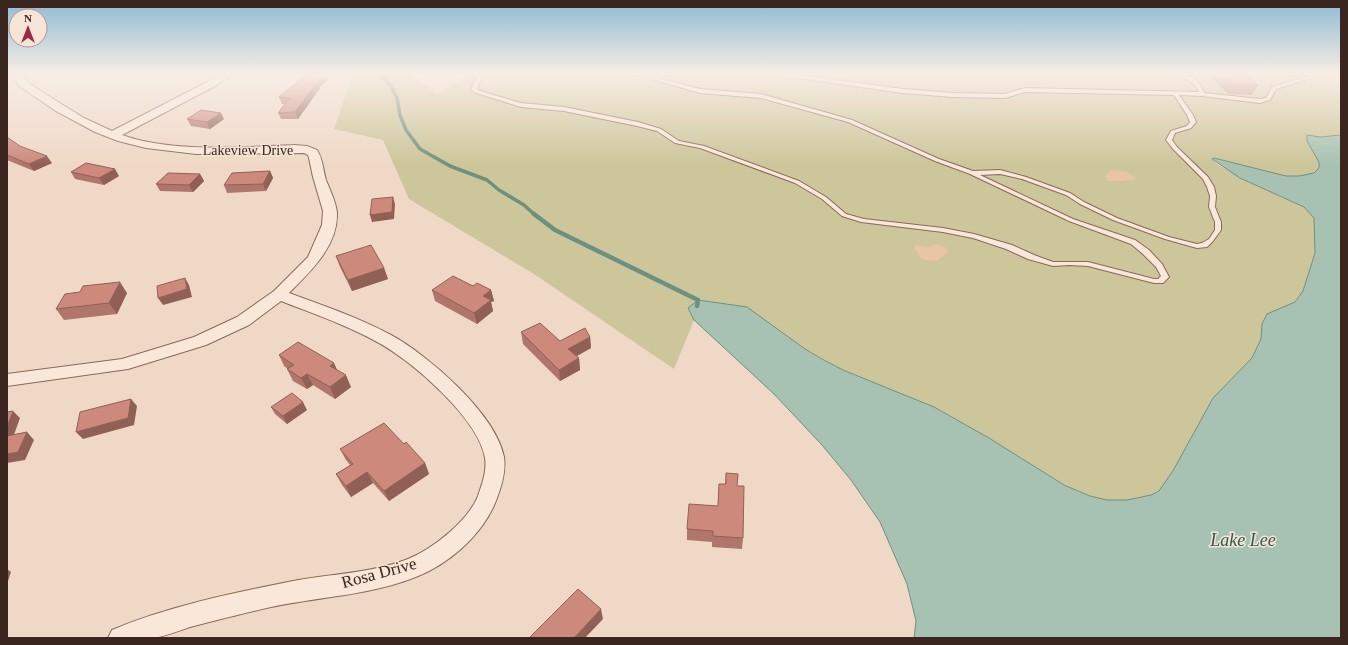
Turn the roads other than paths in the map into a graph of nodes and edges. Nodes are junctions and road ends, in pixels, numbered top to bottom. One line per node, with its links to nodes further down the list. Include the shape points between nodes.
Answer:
1 (56, 104): 6 (street, Lakeview Drive, via 88,124)
2 (172, 104): 6 (street)
3 (518, 104): 7 (lane, via 595,114 659,130 677,142 702,147 797,182 844,215 863,221 974,236 1053,264 1088,264 1154,281 1160,281 1165,277 1159,266 1133,242 1071,220)
4 (790, 104): 7 (lane, via 836,117)
5 (1182, 104): 7 (lane, via 1193,122 1189,127 1173,132 1169,140 1178,153 1204,175 1209,184 1214,199 1212,207 1218,222 1218,230 1204,245 1187,245 1160,236 1097,211 1068,194 1024,178 1000,172)
6 (113, 135): 8 (street, Lakeview Drive, via 180,148 216,151 295,149 313,153 330,211 329,225 314,259)
7 (972, 173)
8 (278, 295): 9 (street, Lakeview Drive, via 243,321 200,341 122,365); 10 (street, Rosa Drive, via 357,325 401,349 460,400 484,432 493,450 493,480 481,512 460,537 412,568 166,623)
9 (7, 380)
10 (120, 638)

